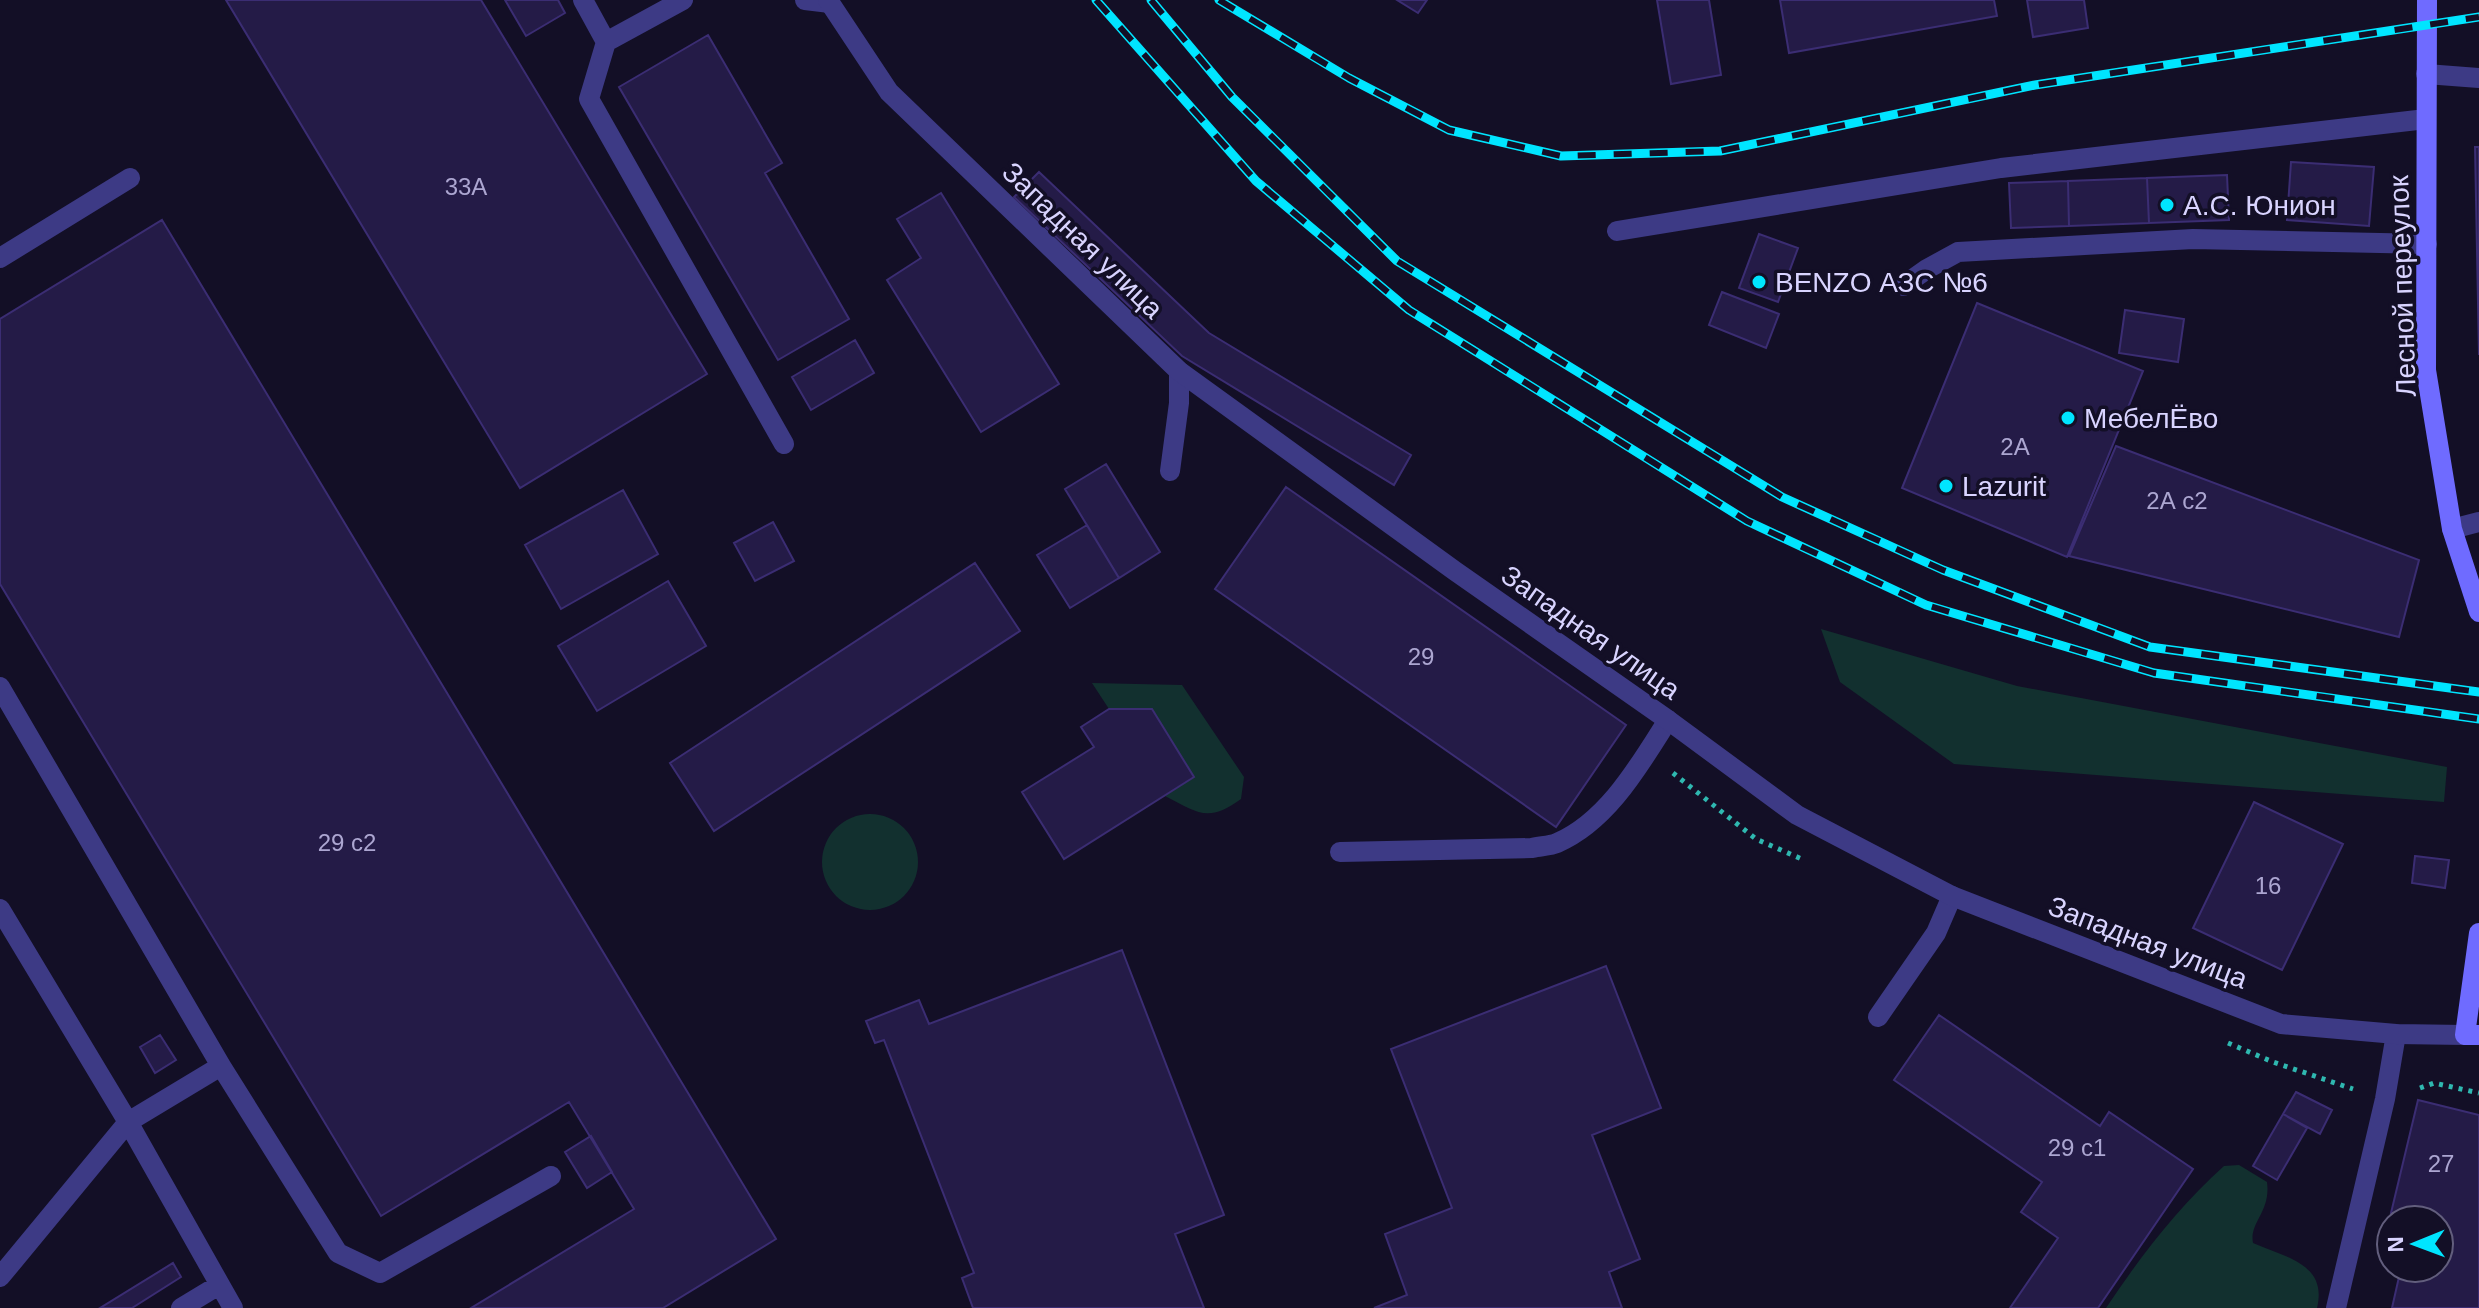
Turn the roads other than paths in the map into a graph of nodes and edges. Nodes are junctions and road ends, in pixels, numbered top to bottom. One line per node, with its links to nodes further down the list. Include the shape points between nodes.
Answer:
1 (583, 0): 6 (street)
2 (683, 0): 6 (street)
3 (805, 0): 5 (street)
4 (2427, 0): 7 (main road, Лесной переулок)
5 (829, 2): 15 (street, Западная улица, via 889,92)
6 (606, 42): 16 (street, via 589,99)
7 (2426, 74): 8 (street); 9 (main road, Лесной переулок)
8 (2479, 78)
9 (2426, 119): 11 (street, via 2001,168); 12 (main road, Лесной переулок)
10 (130, 178): 13 (street)
11 (1617, 231)
12 (2427, 244): 14 (street, via 2193,239 1958,252); 19 (main road, Лесной переулок, via 2426,370)
13 (0, 258)
14 (1903, 286)
15 (1179, 371): 17 (street); 22 (street, Западная улица)
16 (784, 444)
17 (1170, 471)
18 (2479, 522): 19 (street)
19 (2452, 529): 20 (main road, Лесной переулок)
20 (2479, 612)
21 (0, 687): 30 (street)
22 (1668, 720): 23 (street, via 1636,770 1592,820 1556,843); 24 (street, Западная улица, via 1797,815)
23 (1340, 852)
24 (1952, 896): 27 (street, via 1936,933); 28 (street, Западная улица, via 2281,1024)
25 (0, 909): 31 (street)
26 (2479, 933): 29 (main road)
27 (1878, 1017)
28 (2396, 1034): 29 (street, Западная улица); 37 (street)
29 (2472, 1035)
30 (221, 1066): 31 (street); 32 (street, via 338,1253 380,1273)
31 (128, 1122): 33 (street); 34 (street)
32 (551, 1176)
33 (0, 1277)
34 (219, 1285): 35 (street); 36 (street)
35 (181, 1308)
36 (233, 1308)
37 (2336, 1308)

